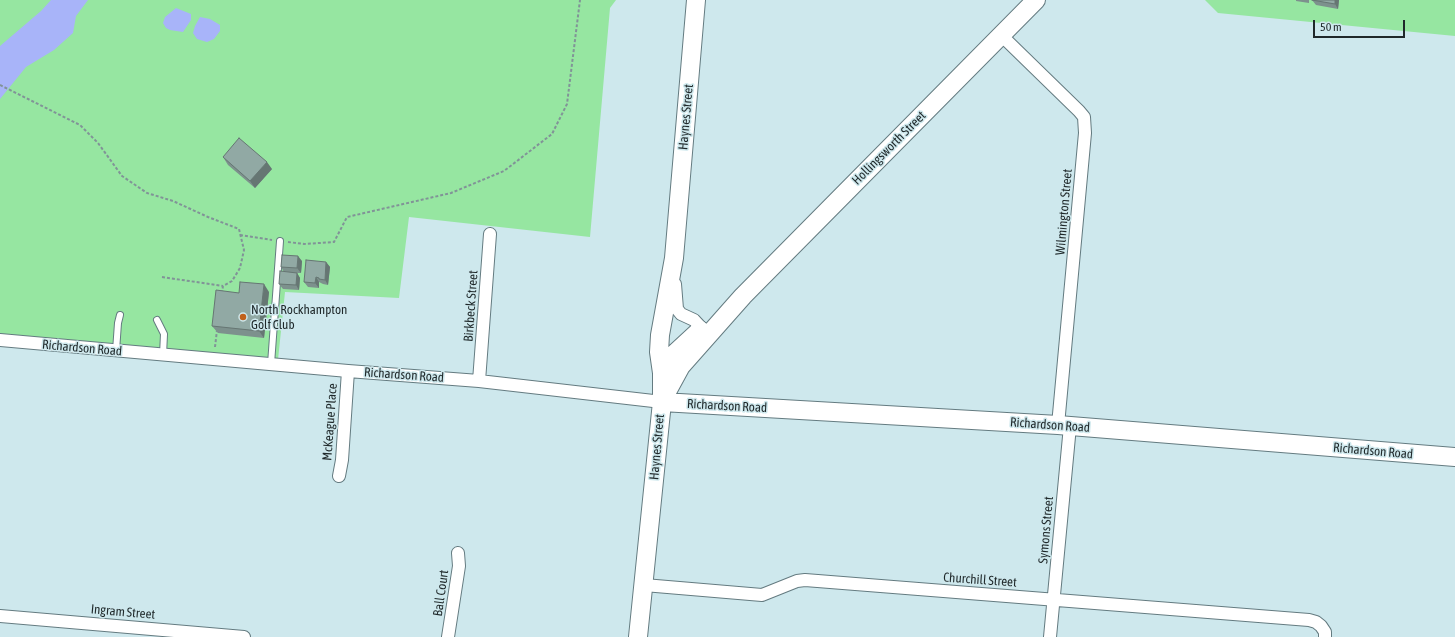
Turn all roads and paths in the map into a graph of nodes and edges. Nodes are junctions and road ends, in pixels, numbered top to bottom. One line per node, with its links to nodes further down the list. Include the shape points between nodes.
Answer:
1 (580, 0): 8 (path, via 567,104 552,134 504,171 451,193 347,217 334,242 304,244)
2 (696, 0): 9 (street, Haynes Street)
3 (1036, 0): 4 (street, Hollingsworth Street)
4 (1001, 35): 16 (street, Hollingsworth Street); 26 (street, Wilmington Street, via 1084,117 1085,134)
5 (0, 85): 7 (path, via 80,125 98,143 122,176 147,193 173,201 239,229)
6 (490, 234): 24 (street, Birkbeck Street)
7 (240, 235): 8 (path); 11 (path, via 244,250 240,268 232,281)
8 (280, 241): 21 (lane)
9 (674, 258): 16 (street, Haynes Street, via 677,309 681,314 694,320); 23 (street, Haynes Street, via 660,335)
10 (162, 277): 11 (path)
11 (224, 286): 12 (path)
12 (221, 298)
13 (120, 315): 19 (lane)
14 (157, 320): 20 (lane, via 164,334)
15 (218, 326): 18 (path)
16 (705, 332): 23 (street, Hollingsworth Street, via 674,354); 25 (street, Hollingsworth Street, via 681,366)
17 (0, 340): 19 (street, Richardson Road)
18 (215, 347)
19 (116, 351): 20 (street, Richardson Road)
20 (163, 355): 21 (street, Richardson Road)
21 (271, 364): 22 (street, Richardson Road)
22 (348, 371): 24 (street, Richardson Road); 28 (street, McKeague Place)
23 (662, 373): 25 (street, Haynes Street)
24 (479, 381): 25 (street, Richardson Road)
25 (662, 402): 26 (street, Richardson Road); 30 (street, Haynes Street)
26 (1064, 425): 27 (street, Richardson Road); 31 (street, Symons Street)
27 (1455, 457)
28 (339, 476)
29 (458, 553): 34 (street, Ball Court, via 459,566)
30 (644, 585): 31 (street, Churchill Street, via 762,595 805,580); 35 (street, Haynes Street)
31 (1054, 599): 36 (street, Symons Street); 37 (street, Churchill Street, via 1309,620 1316,622 1325,632)
32 (0, 616): 33 (street, Ingram Street)
33 (244, 637)
34 (448, 637)
35 (638, 637)
36 (1050, 637)
37 (1325, 637)

